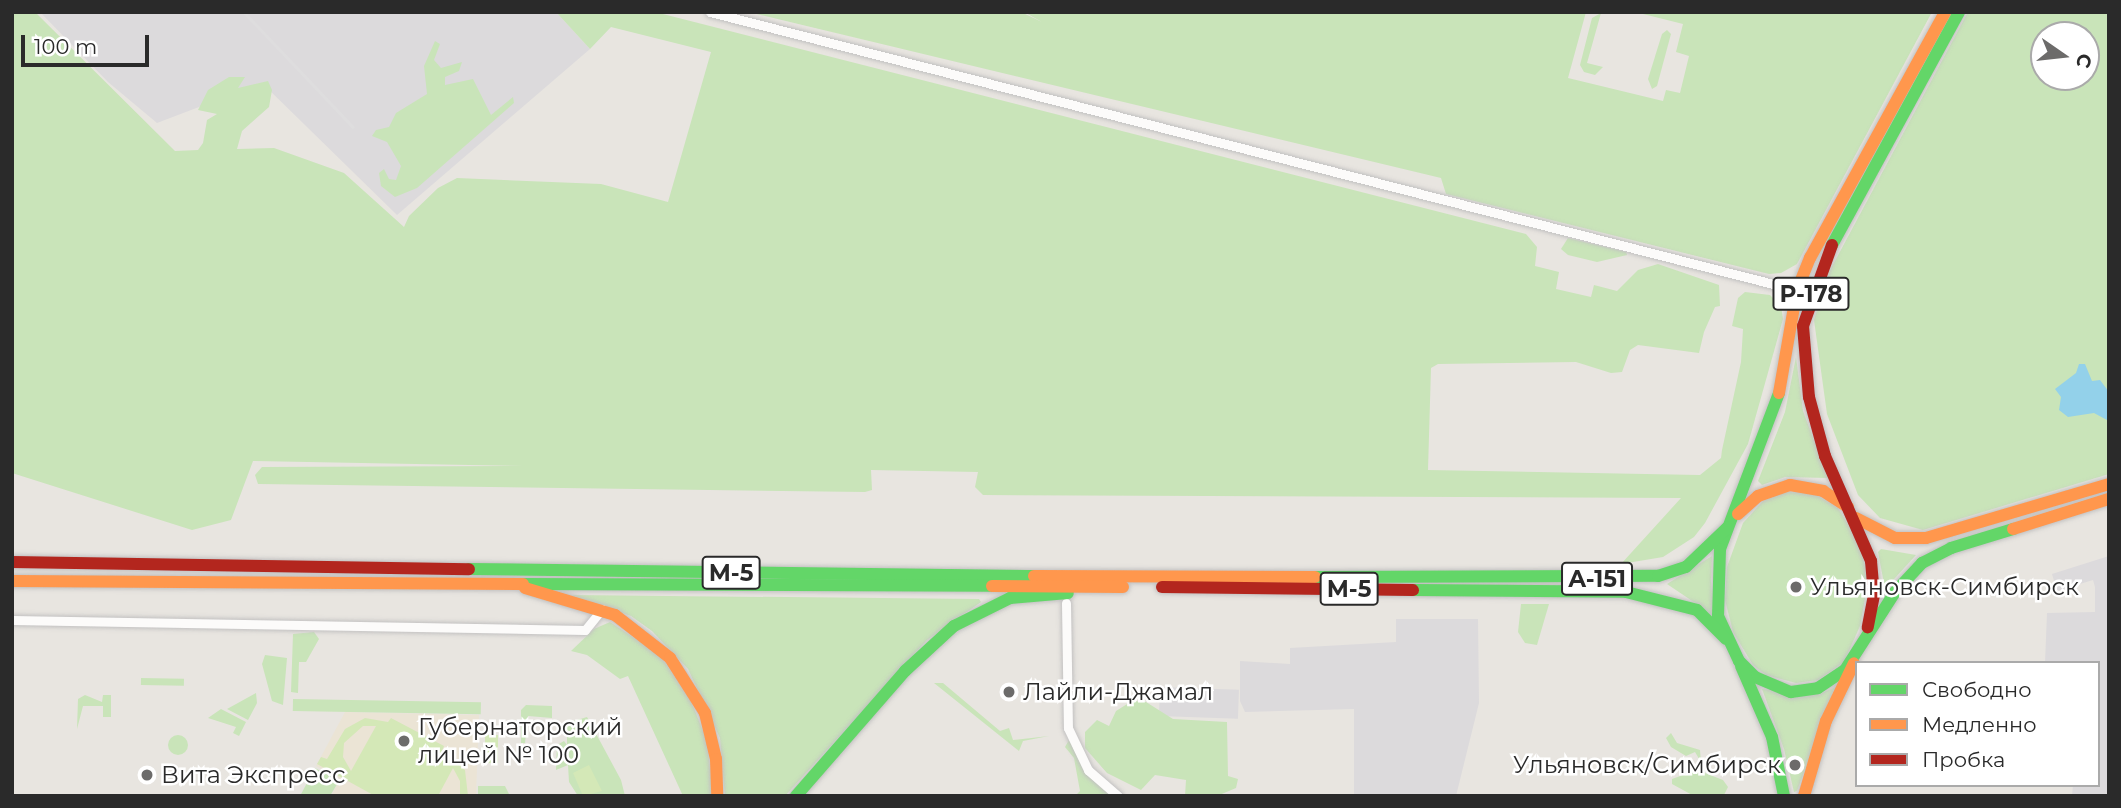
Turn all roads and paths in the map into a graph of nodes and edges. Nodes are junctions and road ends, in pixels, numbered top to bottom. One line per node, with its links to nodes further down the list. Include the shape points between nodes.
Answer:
1 (710, 12): 4 (street)
2 (1945, 12): 4 (main road, Р-178, via 1810,258)
3 (1959, 12): 7 (main road, Р-178, via 1825,258 1803,326 1809,397 1825,456)
4 (1797, 290): 8 (main road, Р-178, via 1777,406)
5 (2109, 485): 7 (main road, А-151, via 1926,538 1895,538)
6 (2109, 499): 20 (main road, via 1951,548 1922,563 1895,592)
7 (1854, 515): 8 (main road, А-151, via 1823,491 1790,485 1758,496); 20 (main road, Р-178, via 1866,541 1874,580 1872,610)
8 (1730, 524): 10 (main road, А-151, via 1695,561 1658,576); 19 (main road, Р-178, via 1715,592)
9 (12, 562): 12 (main road, М-5)
10 (1449, 578): 12 (main road, М-5)
11 (12, 580): 13 (main road, М-5)
12 (1342, 583): 14 (main road, М-5); 15 (main road, М-5)
13 (511, 585): 14 (main road, М-5); 17 (main road)
14 (1132, 587): 23 (main road, via 1010,598 970,616 905,671)
15 (1567, 591): 19 (main road, А-151, via 1661,596 1697,610)
16 (1066, 603): 24 (street, via 1068,728 1088,770)
17 (602, 609): 18 (street, via 585,630); 22 (main road, via 653,641 695,693 712,738)
18 (12, 620)
19 (1726, 639): 21 (main road, Р-178)
20 (1860, 650): 21 (main road, via 1832,681 1803,692 1768,685); 26 (main road, via 1826,721)
21 (1739, 661): 25 (main road, via 1772,737)
22 (717, 796)
23 (796, 796)
24 (1118, 796)
25 (1784, 796)
26 (1804, 796)

